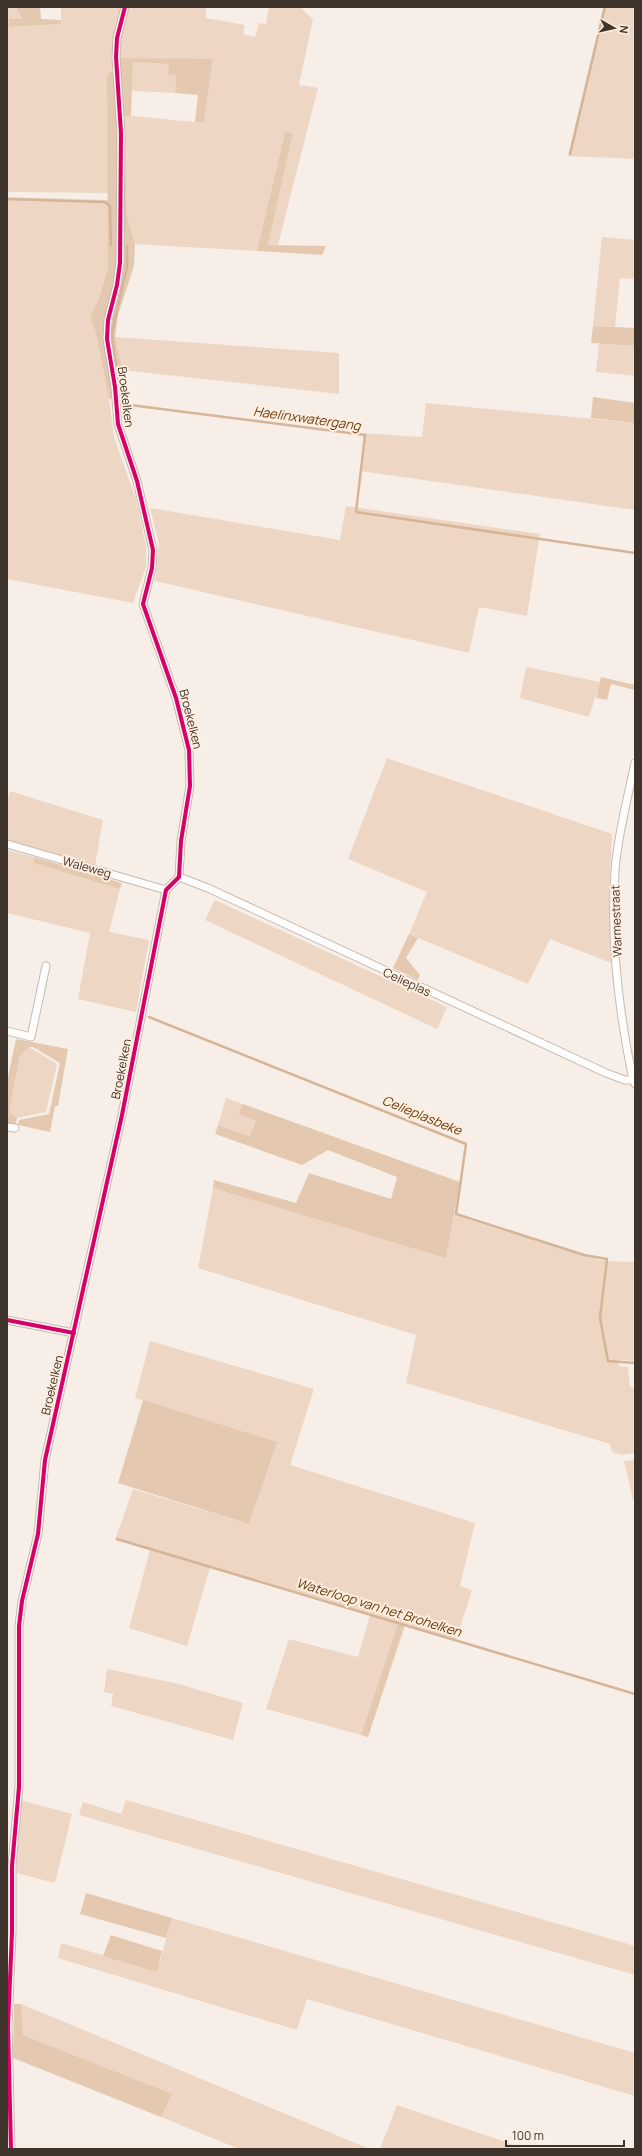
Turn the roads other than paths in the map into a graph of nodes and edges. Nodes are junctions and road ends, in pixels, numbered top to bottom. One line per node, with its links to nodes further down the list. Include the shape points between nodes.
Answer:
1 (125, 7): 4 (street, Broekelken, via 116,57 121,133 120,263 108,320 107,339 118,424 137,481 153,550 152,568 143,604 176,698 189,750 190,786 181,841)
2 (635, 763): 8 (street, Warmestraat, via 615,870 614,897 618,977 625,1039)
3 (7, 844): 5 (street, Waleweg)
4 (179, 878): 5 (street); 8 (street, Celieplas, via 208,888 606,1073)
5 (166, 890): 12 (street, Broekelken, via 122,1115)
6 (46, 966): 7 (street, via 31,1037)
7 (7, 1032)
8 (634, 1082)
9 (7, 1127): 10 (street)
10 (16, 1128)
11 (7, 1320): 12 (street)
12 (74, 1333): 13 (street, Broekelken, via 45,1460 38,1534 22,1601 19,1626 19,1787 12,1866 8,2026)
13 (11, 2149)

